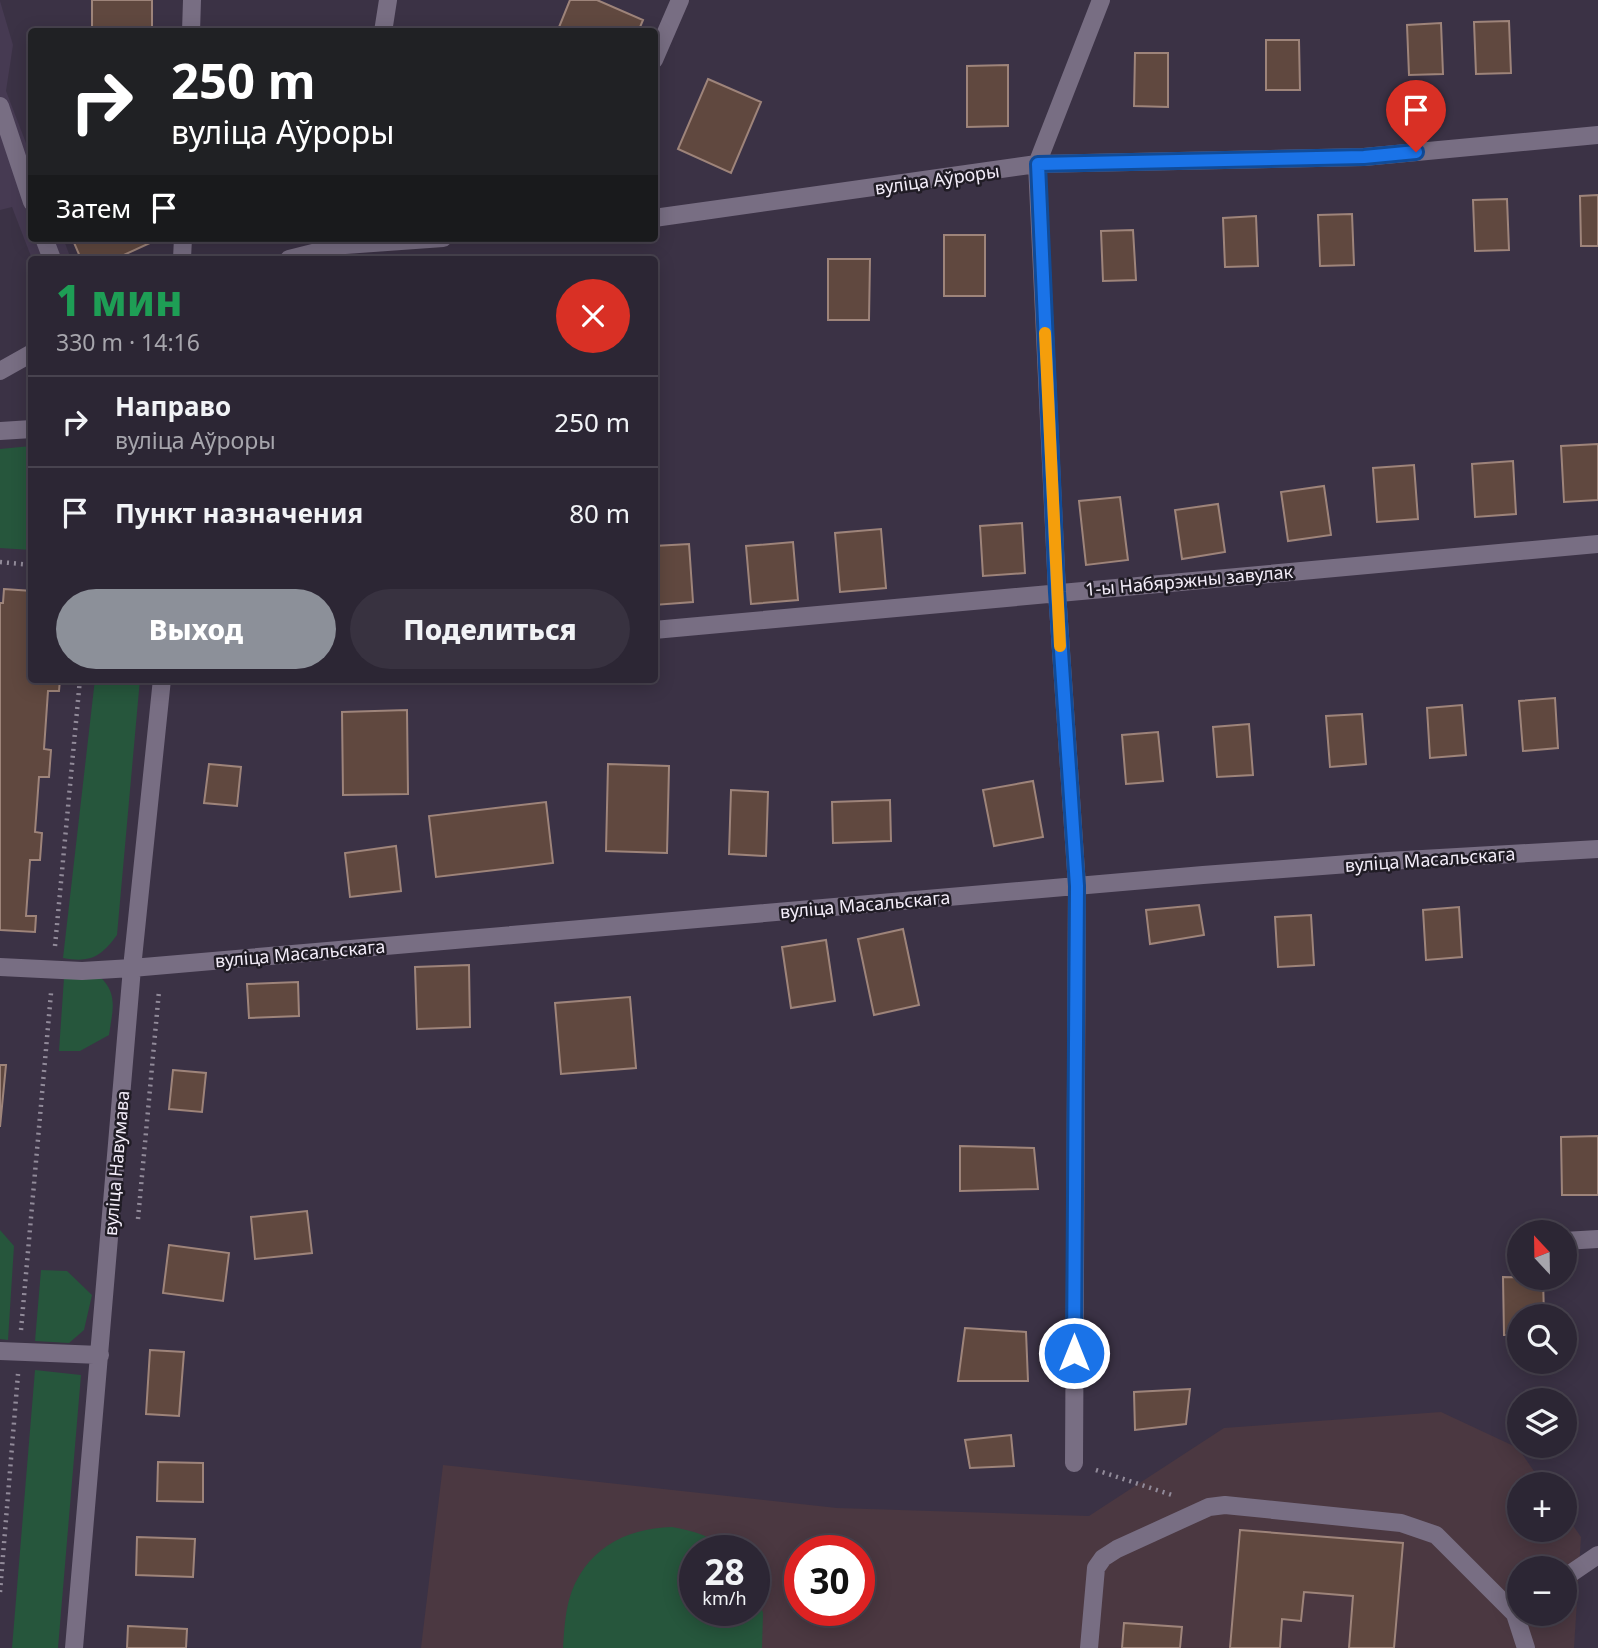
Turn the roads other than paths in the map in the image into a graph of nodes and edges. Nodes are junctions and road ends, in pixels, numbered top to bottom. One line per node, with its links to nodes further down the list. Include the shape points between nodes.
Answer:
1 (192, 0): 5 (street)
2 (388, 0): 6 (street)
3 (680, 0): 7 (street)
4 (1101, 0): 11 (street)
5 (191, 28)
6 (384, 28)
7 (658, 51)
8 (0, 106): 10 (street)
9 (1598, 135): 11 (street, вуліца Аўроры, via 1364,157)
10 (8, 151): 12 (street)
11 (1038, 164): 13 (street, вуліца Аўроры); 21 (street)
12 (28, 194)
13 (658, 217)
14 (343, 242): 15 (street)
15 (298, 256)
16 (28, 355): 17 (street)
17 (0, 370)
18 (28, 429): 19 (street)
19 (0, 431)
20 (1598, 544): 21 (street, 1-ы Набярэжны завулак)
21 (1057, 592): 22 (street, 1-ы Набярэжны завулак); 25 (street)
22 (658, 630)
23 (162, 683): 27 (street, вуліца Навумава)
24 (1598, 849): 25 (street, вуліца Масальскага)
25 (1077, 886): 27 (street, вуліца Масальскага); 32 (street)
26 (0, 967): 27 (street, вуліца Масальскага)
27 (132, 968): 31 (street, вуліца Навумава)
28 (1598, 1239): 29 (street)
29 (1577, 1240)
30 (0, 1352): 31 (street)
31 (100, 1355): 37 (street, вуліца Навумава)
32 (1074, 1463)
33 (1598, 1555): 34 (street)
34 (1577, 1569)
35 (1507, 1602): 38 (street, via 1436,1535 1401,1524 1224,1505 1209,1507 1103,1558 1096,1568)
36 (1520, 1626): 39 (street)
37 (74, 1648)
38 (1089, 1648)
39 (1526, 1648)

